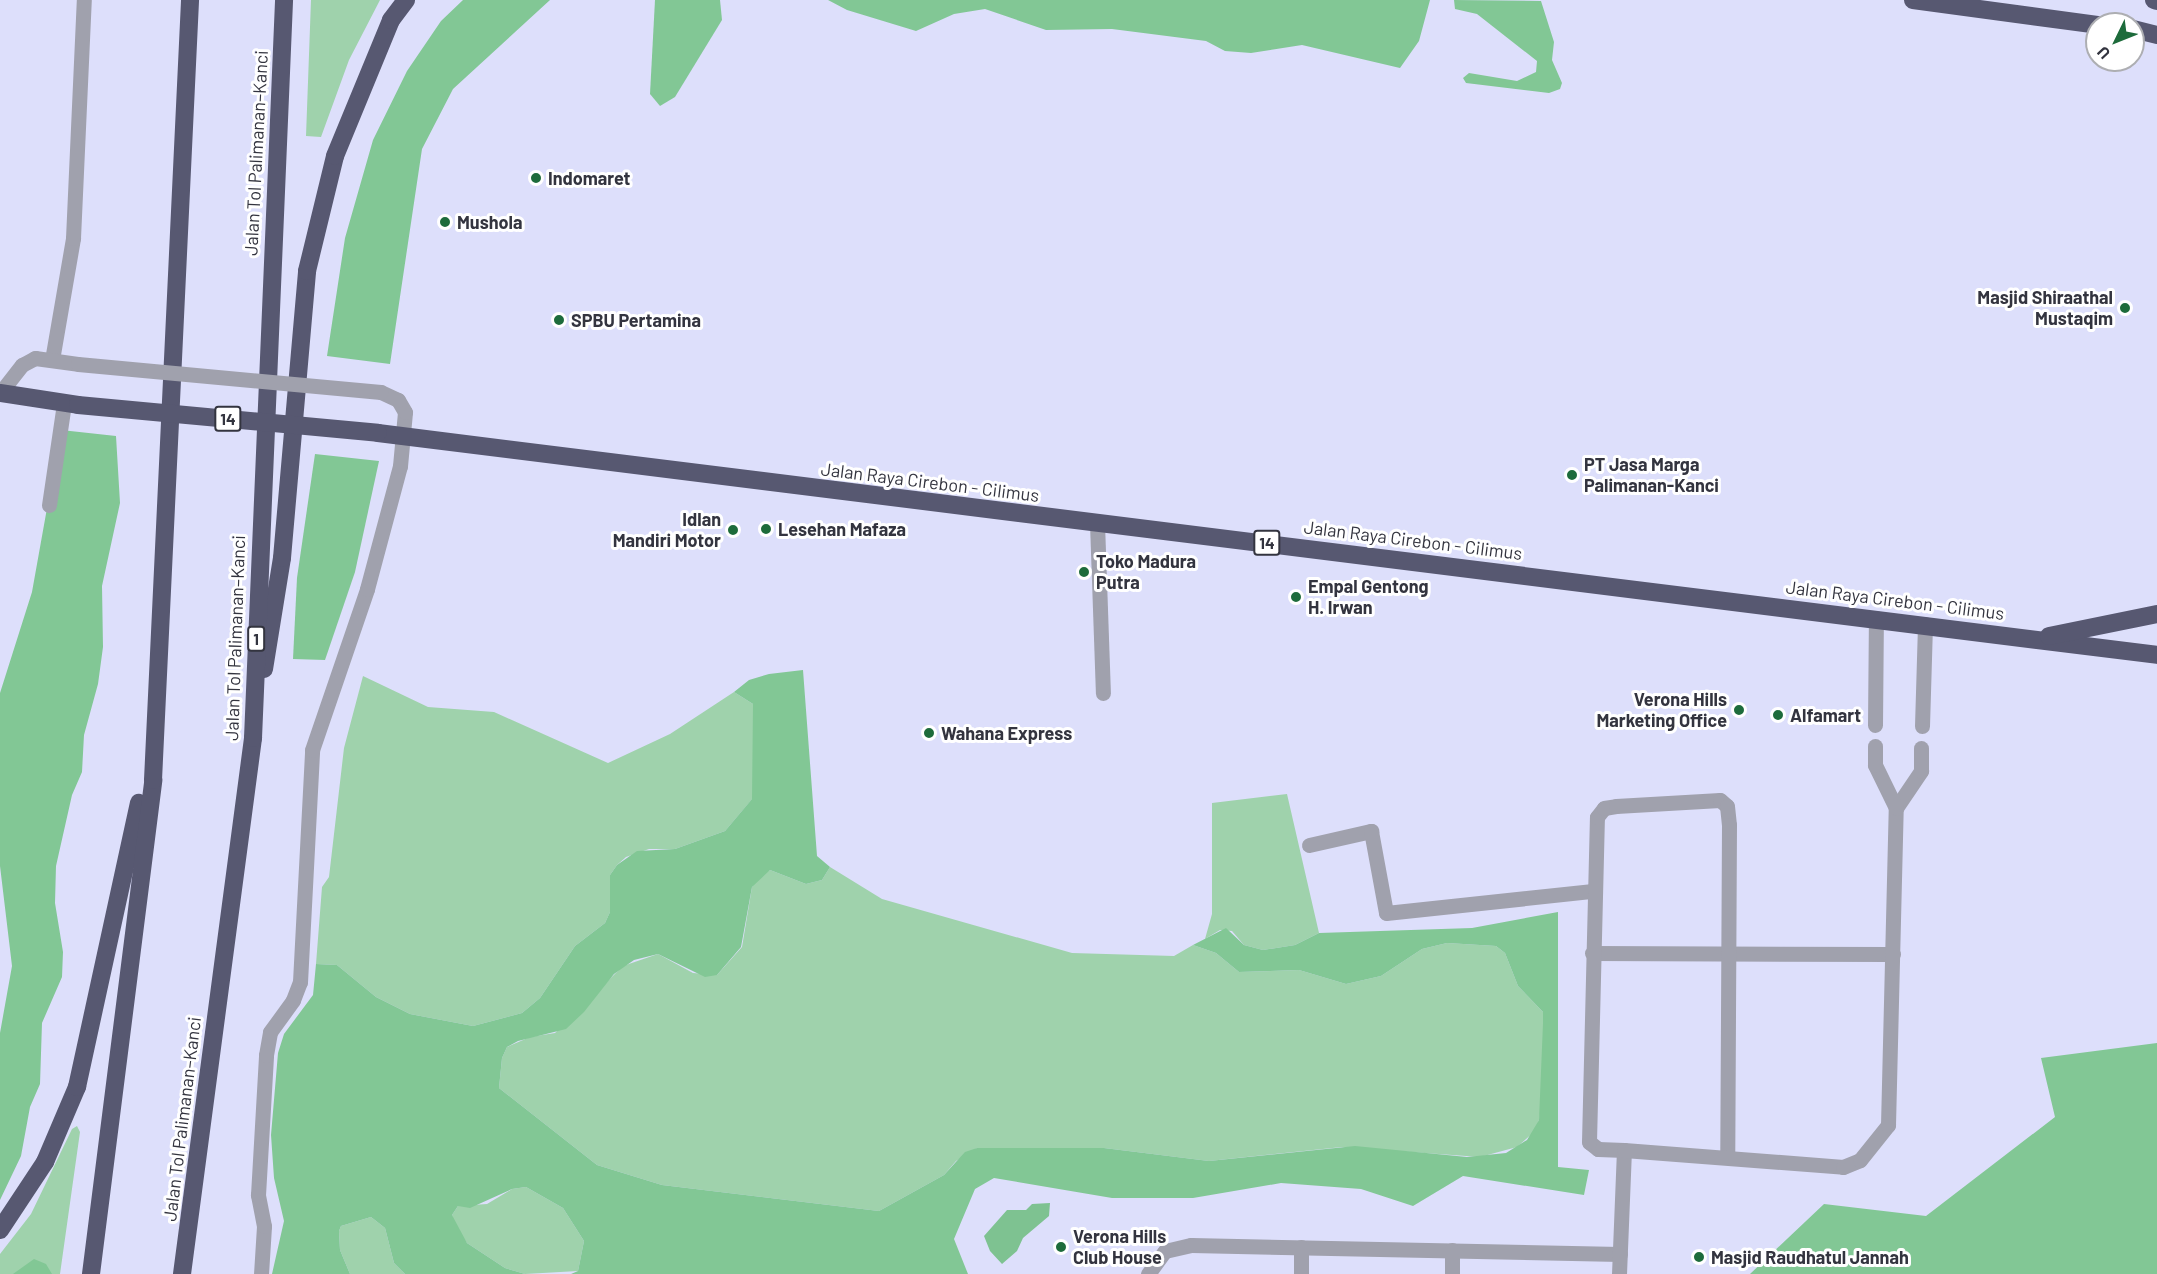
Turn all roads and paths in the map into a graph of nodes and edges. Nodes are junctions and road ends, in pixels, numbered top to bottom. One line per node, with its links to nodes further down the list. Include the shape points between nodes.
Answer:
1 (84, 0): 7 (street, via 73,238)
2 (190, 0): 21 (highway)
3 (284, 0): 22 (highway, Jalan Tol Palimanan–Kanci / 1)
4 (406, 0): 22 (highway, via 391,20 335,156 307,271 282,558)
5 (1913, 0): 6 (highway)
6 (2085, 23)
7 (52, 360): 8 (street, via 35,358 21,365); 10 (street, bridge, via 381,392 398,400 405,412)
8 (0, 393): 9 (highway, 14)
9 (71, 404): 10 (highway, Jalan Raya Cirebon - Cilimus / 14, bridge); 11 (street)
10 (404, 437): 12 (highway, Jalan Raya Cirebon - Cilimus / 14); 39 (street, via 367,589 312,750 300,982 293,1000 270,1032 266,1055 258,1195 264,1226)
11 (49, 505)
12 (1097, 523): 14 (highway, Jalan Raya Cirebon - Cilimus / 14); 18 (street)
13 (2157, 614): 16 (highway)
14 (1876, 618): 15 (highway, Jalan Raya Cirebon - Cilimus / 14); 19 (street)
15 (1925, 624): 16 (highway, Jalan Raya Cirebon - Cilimus / 14); 20 (street)
16 (2035, 639): 17 (highway, Jalan Raya Cirebon - Cilimus / 14)
17 (2157, 655)
18 (1103, 693)
19 (1875, 724)
20 (1922, 726)
21 (153, 733): 33 (highway, via 77,1087 45,1162); 37 (highway, via 153,780)
22 (253, 738): 38 (highway, Jalan Tol Palimanan–Kanci / 1)
23 (1875, 746): 25 (street, via 1875,765)
24 (1921, 748): 25 (street, via 1921,771)
25 (1896, 808): 30 (street)
26 (1309, 845): 27 (street, via 1371,831 1386,913)
27 (1593, 891): 28 (street); 29 (street, via 1594,830 1604,808 1720,800 1727,806 1728,814)
28 (1592, 953): 29 (street); 31 (street, via 1589,1142 1598,1149)
29 (1728, 954): 30 (street); 32 (street)
30 (1893, 954): 32 (street, via 1888,1125 1876,1144 1860,1160 1843,1167)
31 (1624, 1150): 32 (street); 36 (street)
32 (1727, 1157)
33 (0, 1230)
34 (1301, 1247): 35 (street); 40 (street, via 1176,1247 1158,1257); 41 (street)
35 (1452, 1250): 36 (street); 42 (street)
36 (1620, 1254): 43 (street)
37 (91, 1274)
38 (182, 1274)
39 (261, 1274)
40 (1148, 1274)
41 (1301, 1274)
42 (1452, 1274)
43 (1619, 1274)

